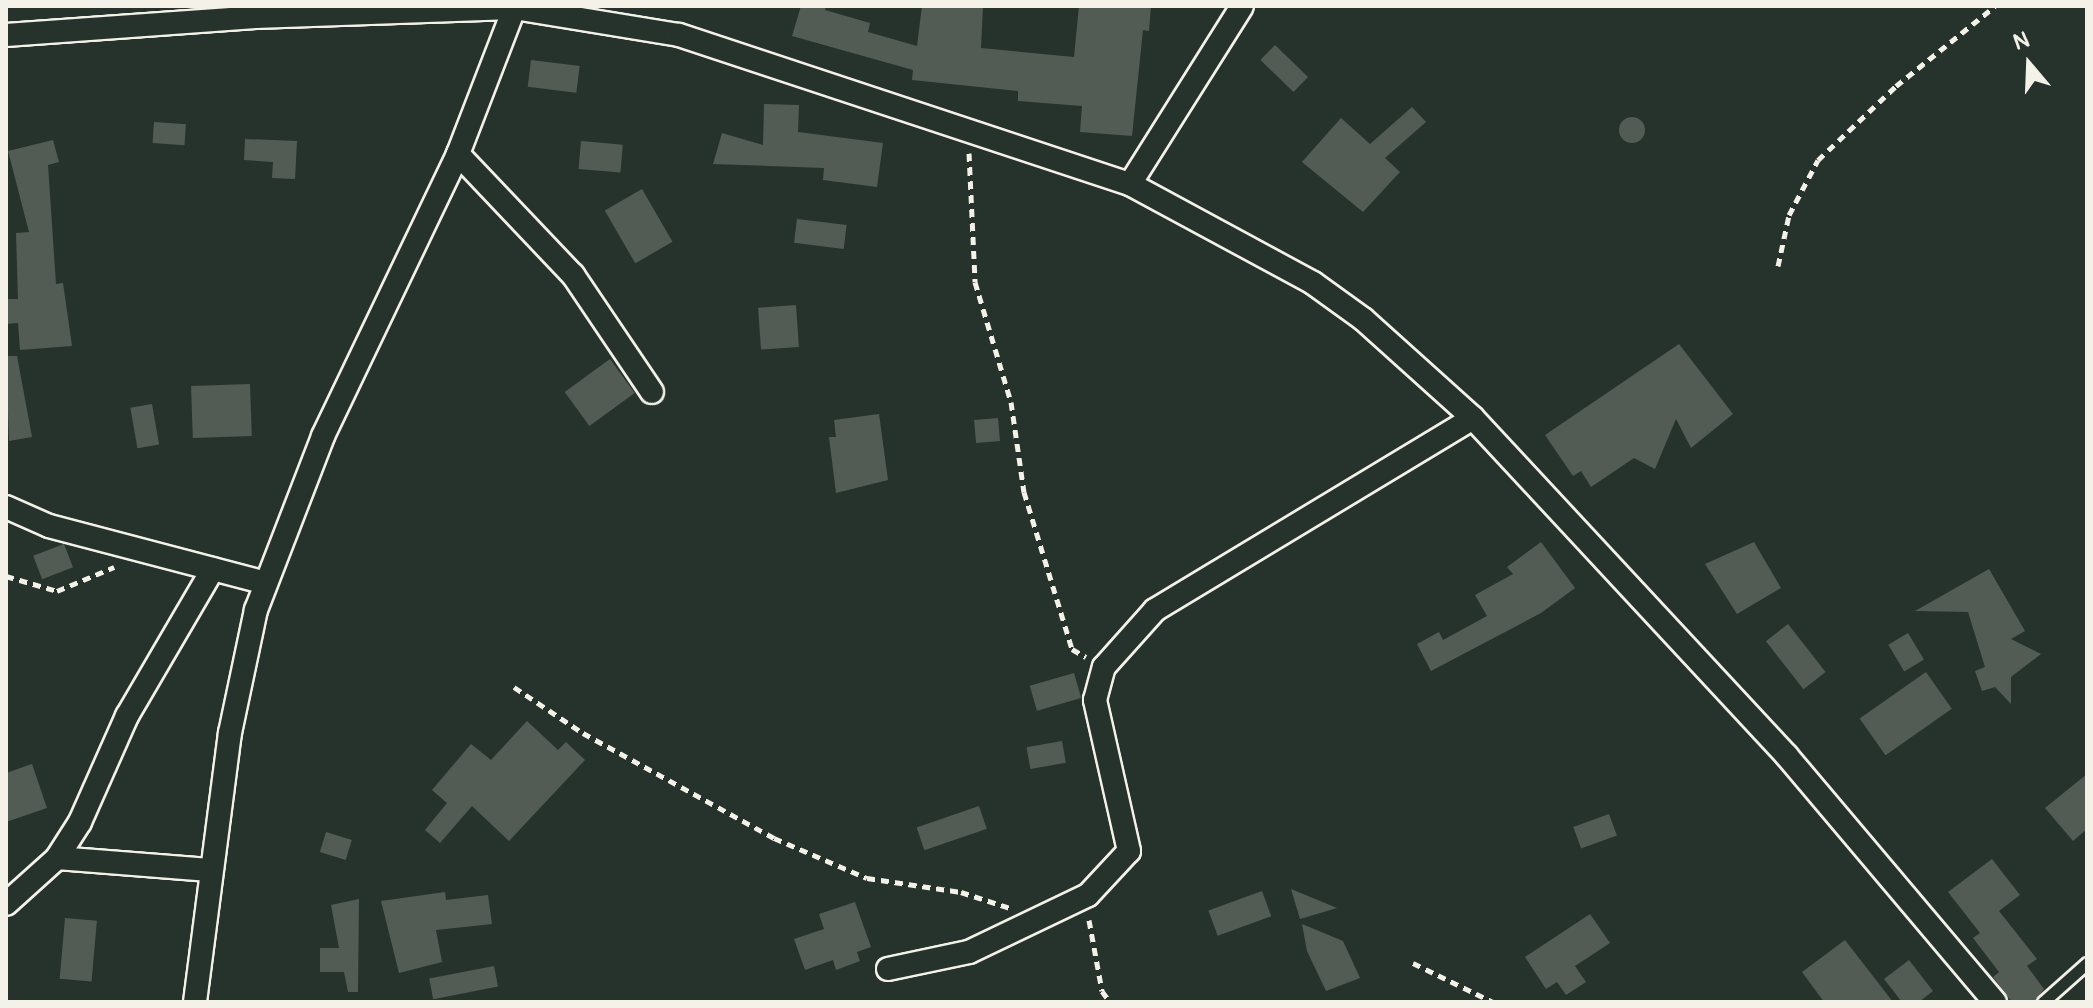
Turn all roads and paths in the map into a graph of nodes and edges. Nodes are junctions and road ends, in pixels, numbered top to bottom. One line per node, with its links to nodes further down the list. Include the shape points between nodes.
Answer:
1 (1242, 6): 7 (street)
2 (1995, 6): 8 (path, via 1896,86 1818,160 1789,215)
3 (514, 7): 4 (street, via 255,17); 5 (street, via 679,35); 6 (street)
4 (6, 35)
5 (968, 128): 7 (street); 16 (path, via 975,282 1011,402 1024,492 1072,649)
6 (458, 154): 9 (street, via 573,275); 15 (street, via 323,436)
7 (1130, 184): 10 (street, via 1313,283 1363,319)
8 (1778, 266)
9 (652, 392)
10 (1473, 418): 16 (street, via 1155,610); 29 (street, via 1787,756)
11 (6, 507): 12 (street, via 49,526)
12 (152, 551): 13 (street); 14 (path, via 57,591)
13 (213, 569): 15 (street); 18 (street, via 127,716 87,808)
14 (6, 576)
15 (266, 583): 19 (street, via 230,733)
16 (1104, 667): 20 (street, via 1095,700 1129,851)
17 (514, 687): 22 (path, via 583,733 801,849 867,878 961,892)
18 (57, 858): 19 (street); 21 (street)
19 (210, 870): 26 (street)
20 (1088, 895): 22 (street); 27 (path, via 1089,937)
21 (6, 904)
22 (1045, 919): 25 (street, via 969,952)
23 (1413, 963): 28 (path)
24 (2087, 963): 30 (lane)
25 (888, 969)
26 (195, 1002)
27 (1110, 1002)
28 (1493, 1002)
29 (1995, 1002)
30 (2043, 1002)

